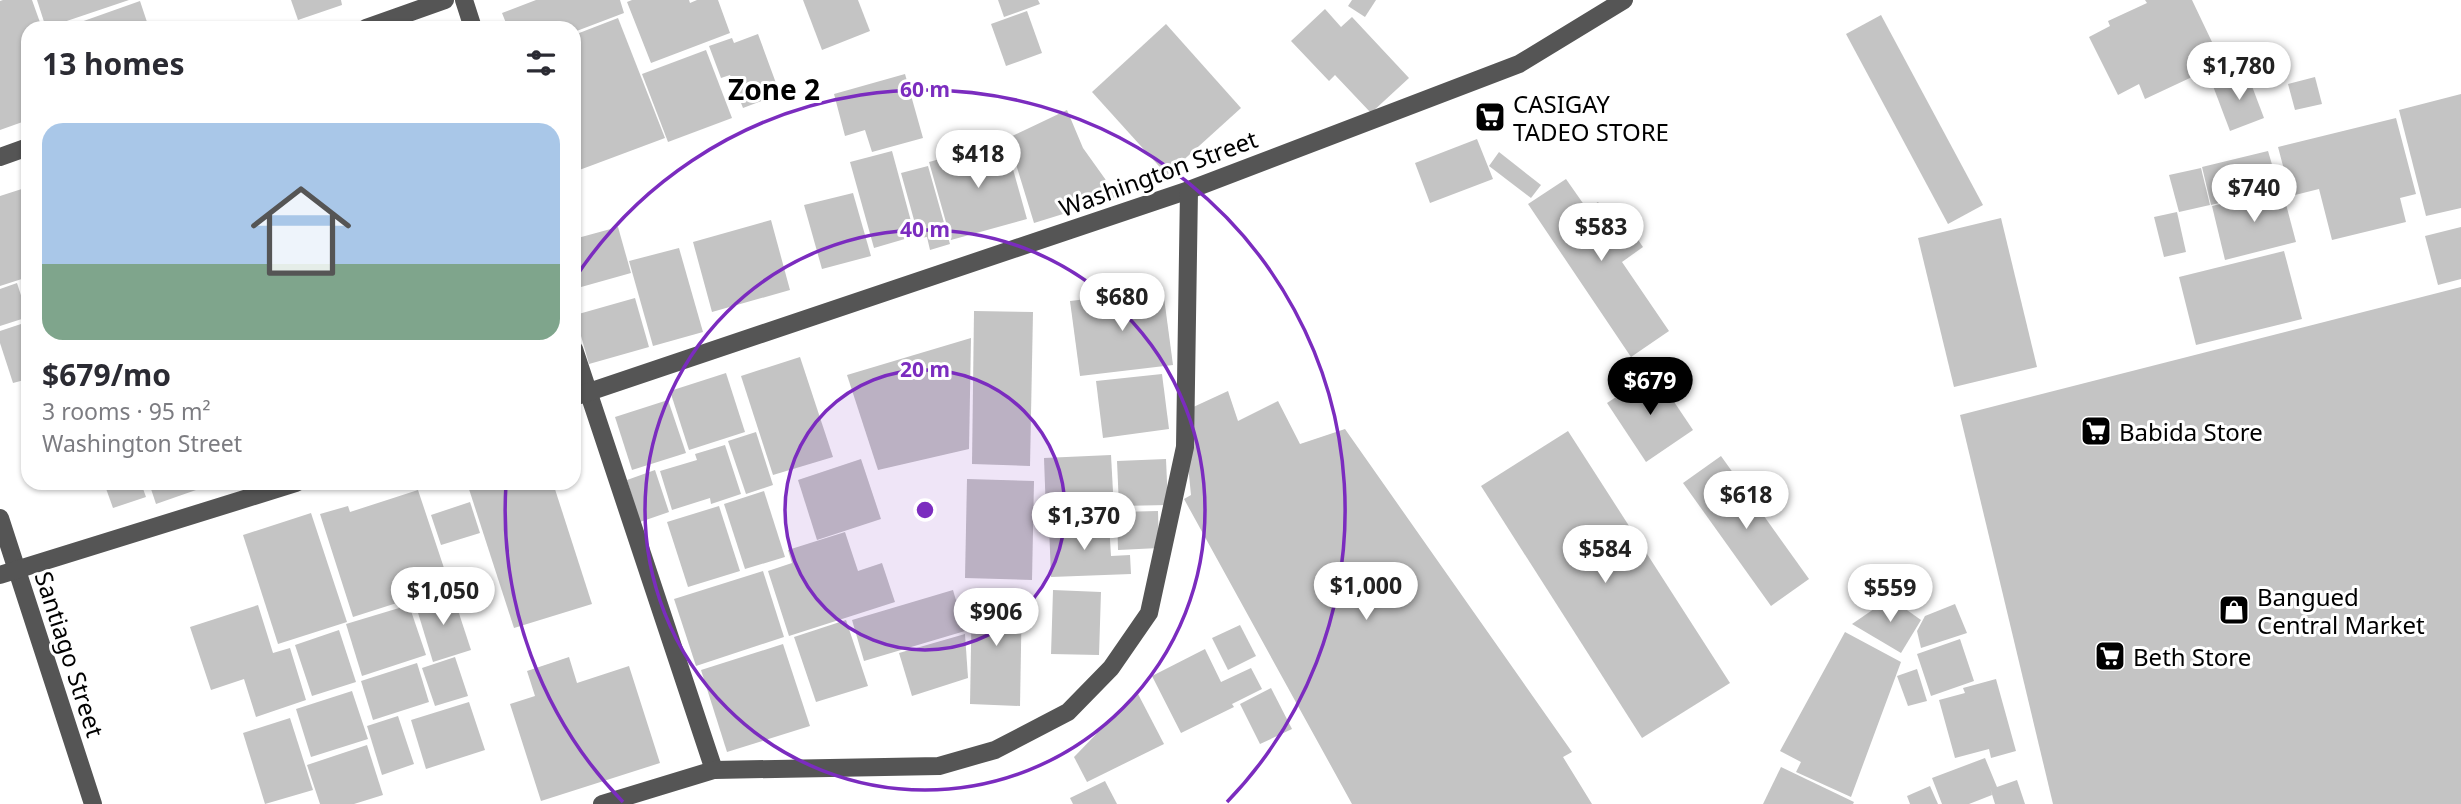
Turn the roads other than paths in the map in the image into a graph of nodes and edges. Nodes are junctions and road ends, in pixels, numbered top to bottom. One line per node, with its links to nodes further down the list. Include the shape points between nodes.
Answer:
1 (445, 0): 4 (street)
2 (464, 0): 5 (street)
3 (1624, 0): 8 (street, Washington Street, via 1519,64)
4 (386, 21)
5 (471, 21)
6 (21, 150): 7 (street)
7 (0, 157)
8 (1189, 190): 9 (street, Washington Street); 13 (street, via 1185,447 1149,613 1111,668 1068,712 995,750 939,766)
9 (581, 395): 13 (street)
10 (273, 490): 12 (street)
11 (0, 518): 12 (street, Santiago Street)
12 (8, 572): 14 (street, Santiago Street)
13 (715, 770): 15 (street)
14 (93, 804)
15 (602, 804)

